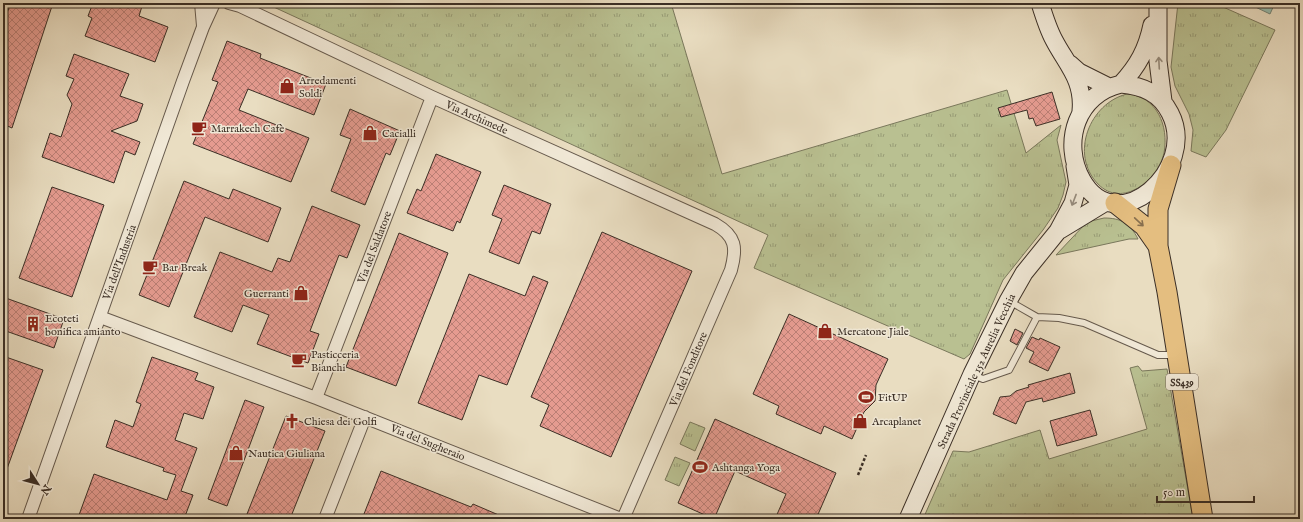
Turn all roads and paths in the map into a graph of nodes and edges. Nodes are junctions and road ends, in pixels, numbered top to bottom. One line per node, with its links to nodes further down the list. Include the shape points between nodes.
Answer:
1 (201, 3): 6 (street, Via dell'Industria)
2 (214, 3): 6 (street, Via dell'Industria)
3 (1040, 3): 7 (main road, via 1054,40)
4 (1157, 3): 8 (main road, Strada Provinciale 152 Aurelia Vecchia, via 1144,53 1138,65); 10 (main road, Strada Provinciale 152 Aurelia Vecchia, one-way to 4, via 1159,75)
5 (235, 4): 9 (street, Via Archimede)
6 (203, 27): 19 (street, Via dell'Industria)
7 (1070, 64): 8 (main road, via 1080,72); 11 (main road, via 1081,90)
8 (1115, 86): 10 (main road, Strada Provinciale 152 Aurelia Vecchia, via 1142,87); 11 (main road, Strada Provinciale 152 Aurelia Vecchia, via 1096,94)
9 (432, 97): 15 (street, Via Archimede); 23 (street, Via del Saldatore)
10 (1163, 101): 12 (main road, Strada Provinciale 152 Aurelia Vecchia, via 1174,120 1176,134 1175,156)
11 (1081, 110): 13 (main road, Strada Provinciale 152 Aurelia Vecchia, via 1073,139)
12 (1171, 165): 14 (main road, Strada Provinciale 152 Aurelia Vecchia, via 1153,190 1144,196 1125,203); 17 (main road, SS439, via 1158,209)
13 (1075, 166): 14 (main road, Strada Provinciale 152 Aurelia Vecchia, via 1087,187); 16 (main road, Strada Provinciale 152 Aurelia Vecchia, one-way to 16, via 1077,194)
14 (1111, 202): 16 (main road, Strada Provinciale 152 Aurelia Vecchia); 17 (main road, SS439, one-way to 17, via 1144,226)
15 (715, 224): 29 (street, Via del Fonditore, via 723,229 733,242 735,256 731,270)
16 (1058, 231): 18 (main road, Strada Provinciale 152 Aurelia Vecchia, via 1024,273)
17 (1158, 246): 21 (main road, SS439)
18 (1008, 301): 20 (lane); 22 (main road, Strada Provinciale 152 Aurelia Vecchia)
19 (100, 317): 23 (street, Via del Sugheraio); 27 (street, Via dell'Industria)
20 (1037, 317): 21 (lane, via 1084,323 1158,355); 22 (lane, via 1009,370 983,379)
21 (1177, 355): 31 (main road, SS439)
22 (972, 374): 30 (main road, Strada Provinciale 152 Aurelia Vecchia)
23 (316, 398): 24 (street, Via del Sugheraio)
24 (365, 417): 28 (street); 29 (street, Via del Sugheraio)
25 (866, 455): 26 (path)
26 (858, 475)
27 (28, 519)
28 (325, 519)
29 (622, 519)
30 (908, 519)
31 (1203, 519)

